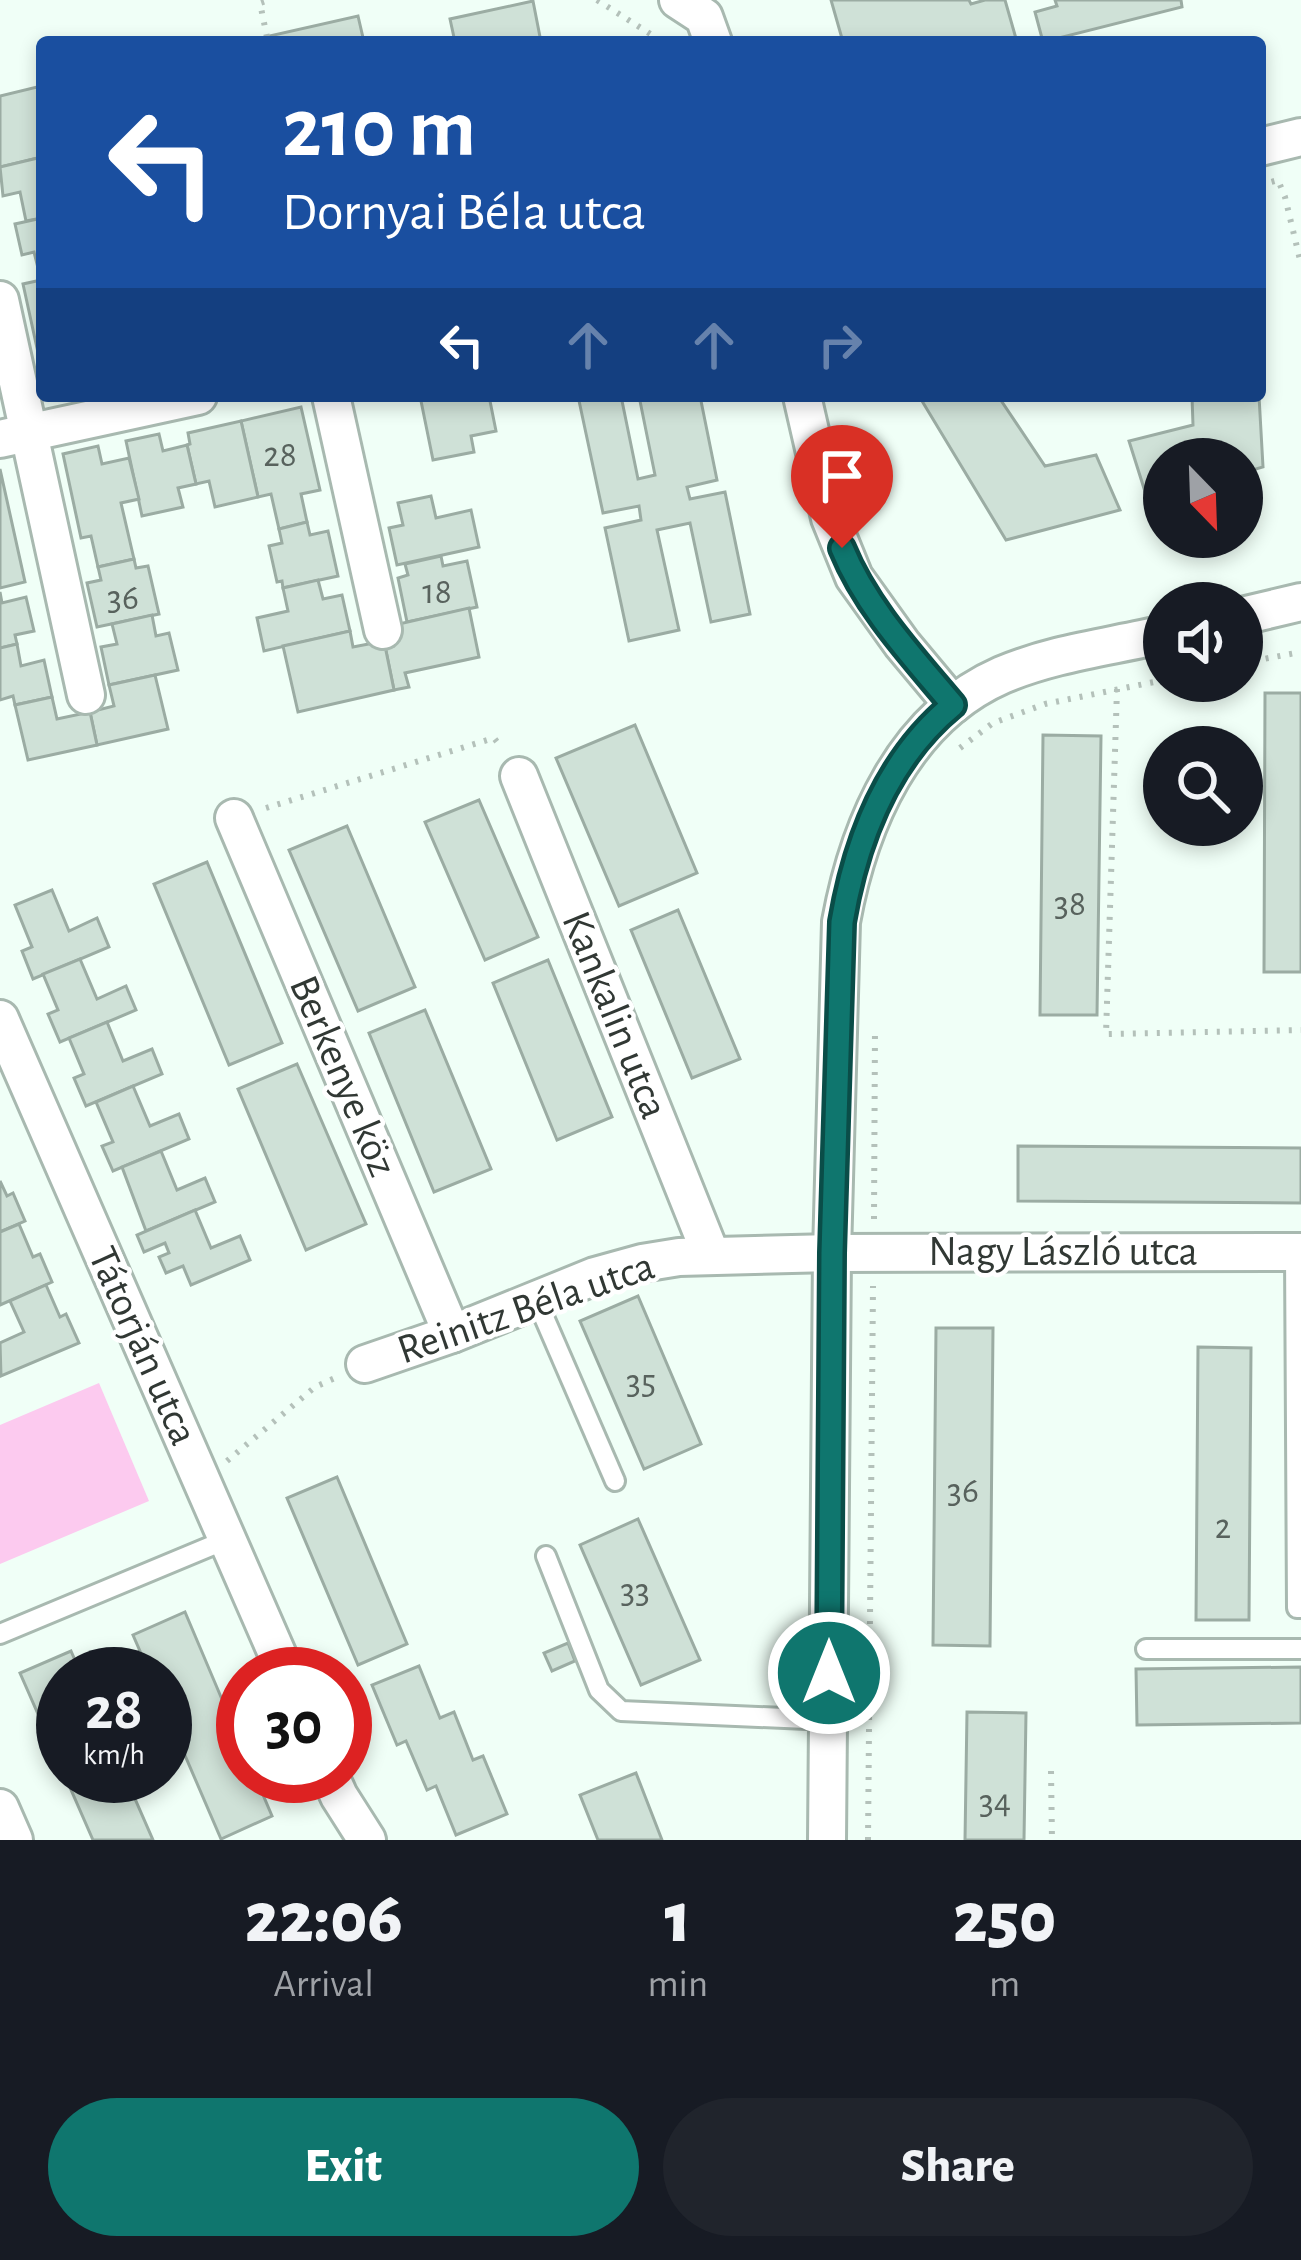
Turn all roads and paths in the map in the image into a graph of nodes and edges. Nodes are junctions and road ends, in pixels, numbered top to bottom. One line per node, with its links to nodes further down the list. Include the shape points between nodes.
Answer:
1 (269, 0): 4 (path, via 260,3)
2 (597, 0): 5 (path)
3 (678, 0): 6 (street, via 704,17)
4 (267, 36)
5 (654, 36)
6 (711, 36)
7 (1301, 137): 8 (street)
8 (1266, 146)
9 (1278, 180): 10 (path)
10 (1301, 264)
11 (0, 300): 15 (street)
12 (170, 402): 15 (street)
13 (332, 402): 18 (street)
14 (803, 402): 25 (street, via 830,518 854,577)
15 (14, 436): 24 (street)
16 (1301, 602): 17 (street)
17 (1263, 611)
18 (383, 630)
19 (1143, 638): 25 (street, via 1000,676)
20 (1301, 652): 21 (path)
21 (1263, 659)
22 (1143, 684): 23 (path)
23 (1117, 689): 26 (path, via 993,723); 31 (path, via 1106,1034)
24 (86, 695)
25 (953, 705): 33 (street, via 930,724 878,799 849,880)
26 (959, 749)
27 (519, 776): 28 (path, via 494,737); 35 (street, Kankalin utca)
28 (234, 818): 37 (street, Berkenye köz)
29 (876, 1015): 34 (path)
30 (0, 1019): 39 (street, Tátorján utca)
31 (1301, 1030)
32 (1298, 1252): 34 (street, Nagy László utca); 43 (lane, Nagy László utca)
33 (832, 1253): 34 (street, Nagy László utca); 35 (street, Reinitz Béla utca); 48 (street)
34 (874, 1253): 55 (path)
35 (711, 1255): 36 (street, Reinitz Béla utca, via 642,1263)
36 (537, 1300): 37 (street, Reinitz Béla utca); 40 (lane)
37 (452, 1334): 38 (street, Reinitz Béla utca)
38 (365, 1364): 39 (path, via 315,1387)
39 (201, 1478): 41 (street, Tátorján utca)
40 (615, 1481)
41 (228, 1539): 44 (lane); 45 (street, Tátorján utca)
42 (546, 1556): 48 (lane, via 599,1690 621,1711)
43 (1301, 1608)
44 (0, 1634)
45 (274, 1647)
46 (1146, 1649): 47 (lane)
47 (1301, 1649)
48 (829, 1720): 54 (street)
49 (1051, 1771): 56 (path)
50 (343, 1803): 53 (street)
51 (0, 1808): 52 (street)
52 (14, 1840)
53 (367, 1840)
54 (826, 1840)
55 (868, 1840)
56 (1052, 1840)

